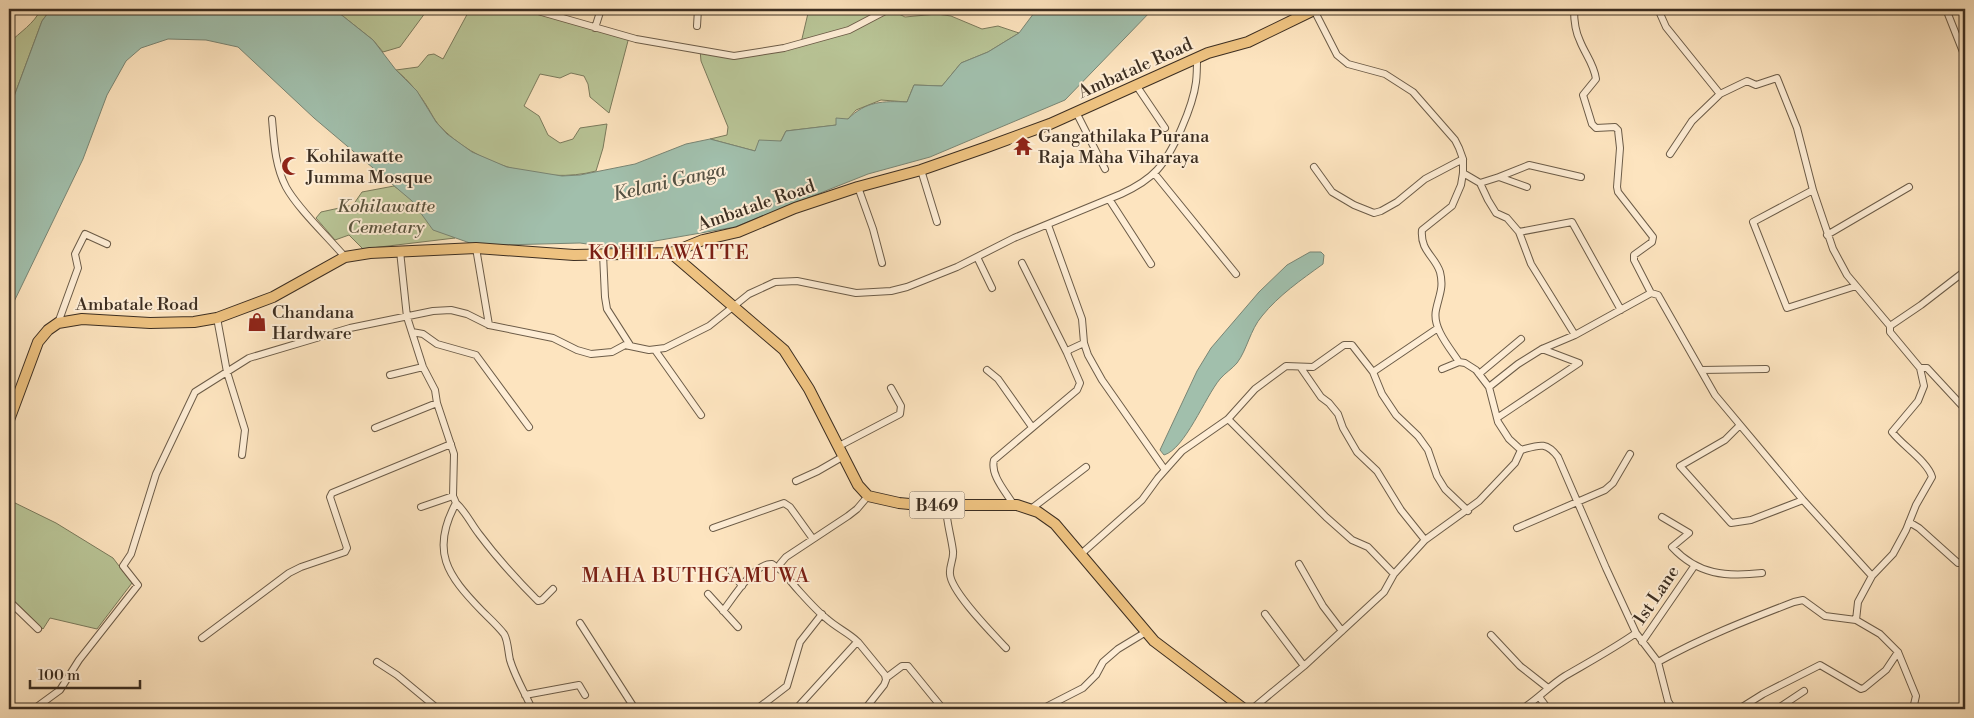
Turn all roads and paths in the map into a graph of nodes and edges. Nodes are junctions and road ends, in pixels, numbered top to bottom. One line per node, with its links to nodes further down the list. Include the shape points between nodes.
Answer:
1 (531, 9): 10 (street)
2 (600, 9): 10 (street)
3 (698, 9): 9 (street)
4 (889, 9): 10 (street, via 849,30 784,48 734,56 636,39)
5 (1315, 9): 12 (main road, Ambatale Road, via 1248,42); 19 (street, via 1336,55 1348,64 1385,74 1413,92 1455,140)
6 (1574, 9): 51 (street, via 1579,40 1596,79 1583,95 1592,124 1596,128 1615,127 1618,130 1618,192 1653,237 1652,242 1634,255)
7 (1658, 9): 14 (street, via 1666,27)
8 (1946, 9): 11 (street)
9 (698, 26)
10 (595, 28)
11 (1965, 57)
12 (1197, 58): 13 (main road, Ambatale Road); 23 (street, via 1193,98 1175,143)
13 (1136, 85): 15 (main road, Ambatale Road); 17 (street)
14 (1720, 94): 18 (street, via 1692,121); 31 (street, via 1747,81 1756,85 1777,78 1797,128)
15 (1076, 112): 21 (street); 22 (main road, Ambatale Road)
16 (272, 119): 43 (street, via 274,150 286,187)
17 (1165, 128)
18 (1670, 154)
19 (1463, 160): 20 (street, via 1425,178 1398,202 1374,212 1332,192); 24 (street)
20 (1314, 167)
21 (1105, 169)
22 (921, 170): 28 (main road, Ambatale Road); 33 (street)
23 (1154, 173): 32 (street, via 1137,186); 48 (street)
24 (1463, 173): 27 (street); 59 (street, via 1452,206 1422,230 1421,239 1439,271 1442,294 1435,312)
25 (1499, 177): 26 (street, via 1530,165); 27 (street); 29 (street)
26 (1581, 177)
27 (1480, 183): 35 (street, via 1496,213 1507,218)
28 (858, 187): 40 (main road, Ambatale Road); 44 (street)
29 (1527, 187)
30 (1909, 187): 36 (street)
31 (1813, 190): 36 (street); 49 (street, via 1753,222 1787,308)
32 (1109, 199): 34 (street); 46 (street)
33 (937, 222)
34 (1048, 225): 42 (street); 63 (street, via 1082,319)
35 (1520, 232): 53 (street, via 1572,222); 61 (street, via 1531,264)
36 (1827, 235): 49 (street)
37 (107, 244): 56 (street, via 85,234 75,254 78,268)
38 (476, 248): 39 (main road, Ambatale Road); 41 (main road, Ambatale Road); 57 (street)
39 (400, 251): 43 (main road, Ambatale Road); 54 (street)
40 (671, 253): 41 (main road, Ambatale Road); 52 (main road)
41 (603, 254): 64 (street, via 607,309)
42 (977, 257): 50 (street); 52 (street, via 891,292 856,293 797,281 774,282 749,294)
43 (345, 258): 55 (main road, Ambatale Road, via 273,297)
44 (882, 263)
45 (1022, 263): 67 (street)
46 (1151, 264)
47 (1965, 271): 58 (street, via 1922,306)
48 (1236, 274)
49 (1856, 286): 58 (street)
50 (992, 288)
51 (1651, 293): 53 (street); 75 (street, via 1658,295)
52 (733, 308): 66 (street, via 700,331); 93 (main road, via 784,350)
53 (1621, 310): 61 (street)
54 (407, 317): 57 (street, via 451,310); 60 (street); 76 (street, via 350,328 248,358)
55 (217, 318): 56 (main road, Ambatale Road, via 194,322 82,319); 76 (street)
56 (58, 323): 87 (main road, Ambatale Road, via 38,342)
57 (489, 325): 64 (street, via 553,338 591,354 612,352)
58 (1890, 326): 71 (street, via 1890,332)
59 (1438, 328): 68 (street); 77 (street)
60 (412, 332): 69 (street); 89 (street, via 423,334 437,344 476,355)
61 (1575, 335): 65 (street)
62 (1521, 339): 78 (street)
63 (1084, 343): 67 (street); 99 (street, via 1102,380)
64 (630, 345): 66 (street)
65 (1542, 349): 80 (street); 85 (street, via 1579,363)
66 (655, 350): 84 (street)
67 (1067, 353): 90 (street, via 1080,387)
68 (1459, 362): 72 (street); 78 (street, via 1471,366)
69 (423, 367): 79 (street); 82 (street, via 435,390)
70 (1301, 368): 77 (street, via 1313,367 1348,344); 86 (street, via 1286,366 1255,390); 116 (street, via 1321,397 1338,414 1357,452 1376,471)
71 (1920, 368): 83 (street, via 1927,368); 112 (street, via 1924,386 1918,401 1892,432 1932,477)
72 (1442, 369)
73 (1766, 369): 75 (street)
74 (987, 370): 90 (street, via 998,379)
75 (1701, 370): 103 (street, via 1715,395)
76 (227, 372): 96 (street, via 245,430); 155 (street, via 195,392 156,474 131,554 123,566 138,586 79,660 60,690)
77 (1373, 372): 110 (street, via 1396,415 1428,450 1445,489)
78 (1479, 374): 80 (street)
79 (390, 375)
80 (1489, 387): 85 (street)
81 (891, 388): 93 (street, via 902,406 900,414)
82 (437, 404): 91 (street); 92 (street)
83 (1965, 409)
84 (701, 415)
85 (1497, 418): 94 (street)
86 (1228, 419): 99 (street, via 1182,451); 124 (street, via 1326,517 1352,540 1368,547)
87 (9, 420)
88 (1739, 426): 103 (street, via 1725,440 1680,466 1730,523 1751,520)
89 (528, 427)
90 (1032, 427): 106 (street, via 997,456 992,466)
91 (376, 428)
92 (451, 444): 101 (street, via 454,454); 141 (street, via 332,493 330,497 347,548 345,552 289,573)
93 (839, 446): 97 (main road)
94 (1521, 450): 104 (street, via 1543,445 1551,448); 110 (street, via 1515,463)
95 (1630, 454): 104 (street, via 1605,490)
96 (242, 455)
97 (844, 456): 100 (street); 102 (main road)
98 (1086, 467): 109 (street)
99 (1165, 470): 117 (street, via 1142,500)
100 (796, 481)
101 (453, 496): 105 (street); 108 (street)
102 (868, 496): 107 (main road, B469, via 898,503); 115 (street, via 857,510)
103 (1803, 500): 125 (street)
104 (1579, 502): 114 (street); 139 (street)
105 (456, 503): 127 (street, via 510,572 538,601); 152 (street, via 447,520 443,556 454,578 505,635 510,660)
106 (1013, 504): 107 (main road, B469); 109 (main road, B469)
107 (946, 505): 144 (street, via 954,554 950,574 953,583)
108 (421, 508)
109 (1031, 509): 117 (main road, B469, via 1055,524)
110 (1468, 511): 116 (street)
111 (1662, 516): 120 (street, 1st Lane, via 1689,533 1672,547)
112 (1909, 522): 118 (street, via 1958,564); 125 (street, via 1893,554)
113 (713, 528): 115 (street, via 784,503)
114 (1517, 528)
115 (814, 538): 122 (street, via 786,556 780,564)
116 (1425, 540): 124 (street)
117 (1081, 554): 138 (main road, B469)
118 (1965, 558)
119 (1299, 564): 137 (street)
120 (1694, 565): 123 (street, 1st Lane, via 1724,575); 143 (street, 1st Lane)
121 (731, 571): 126 (street)
122 (783, 572): 126 (street, via 772,564 762,566); 131 (street)
123 (1762, 573)
124 (1394, 574): 137 (street, via 1384,592)
125 (1872, 576): 133 (street, via 1858,602)
126 (742, 586): 130 (street)
127 (552, 589)
128 (708, 594): 130 (street)
129 (9, 601): 136 (street)
130 (723, 611): 135 (street)
131 (822, 614): 142 (street); 159 (street, via 800,642 787,686)
132 (1264, 614): 148 (street)
133 (1856, 620): 145 (street, via 1880,634); 147 (street, via 1825,616 1803,600 1738,623)
134 (580, 623): 158 (street)
135 (738, 627)
136 (38, 629)
137 (1342, 631): 148 (street)
138 (1146, 632): 163 (street, via 1103,662 1083,688); 164 (main road, B469, via 1161,648)
139 (1636, 633): 143 (street); 150 (street)
140 (1491, 635): 150 (street, via 1520,666)
141 (202, 638)
142 (857, 642): 149 (street); 160 (street)
143 (1642, 642): 147 (street)
144 (1006, 648)
145 (1898, 652): 169 (street, via 1886,670 1864,688 1820,665); 171 (street, via 1916,696)
146 (377, 662): 156 (street)
147 (1658, 662): 168 (street)
148 (1304, 666): 165 (street)
149 (886, 678): 161 (street); 162 (street, via 902,666 908,666)
150 (1548, 688): 154 (street)
151 (1804, 691): 170 (street)
152 (525, 695): 153 (street, via 579,685); 157 (street)
153 (585, 695)
154 (1540, 698): 166 (street); 167 (street)
155 (34, 709)
156 (438, 709)
157 (532, 709)
158 (635, 709)
159 (757, 709)
160 (796, 709)
161 (865, 709)
162 (943, 709)
163 (1042, 709)
164 (1244, 709)
165 (1252, 709)
166 (1522, 709)
167 (1548, 709)
168 (1673, 709)
169 (1739, 709)
170 (1777, 709)
171 (1913, 709)

